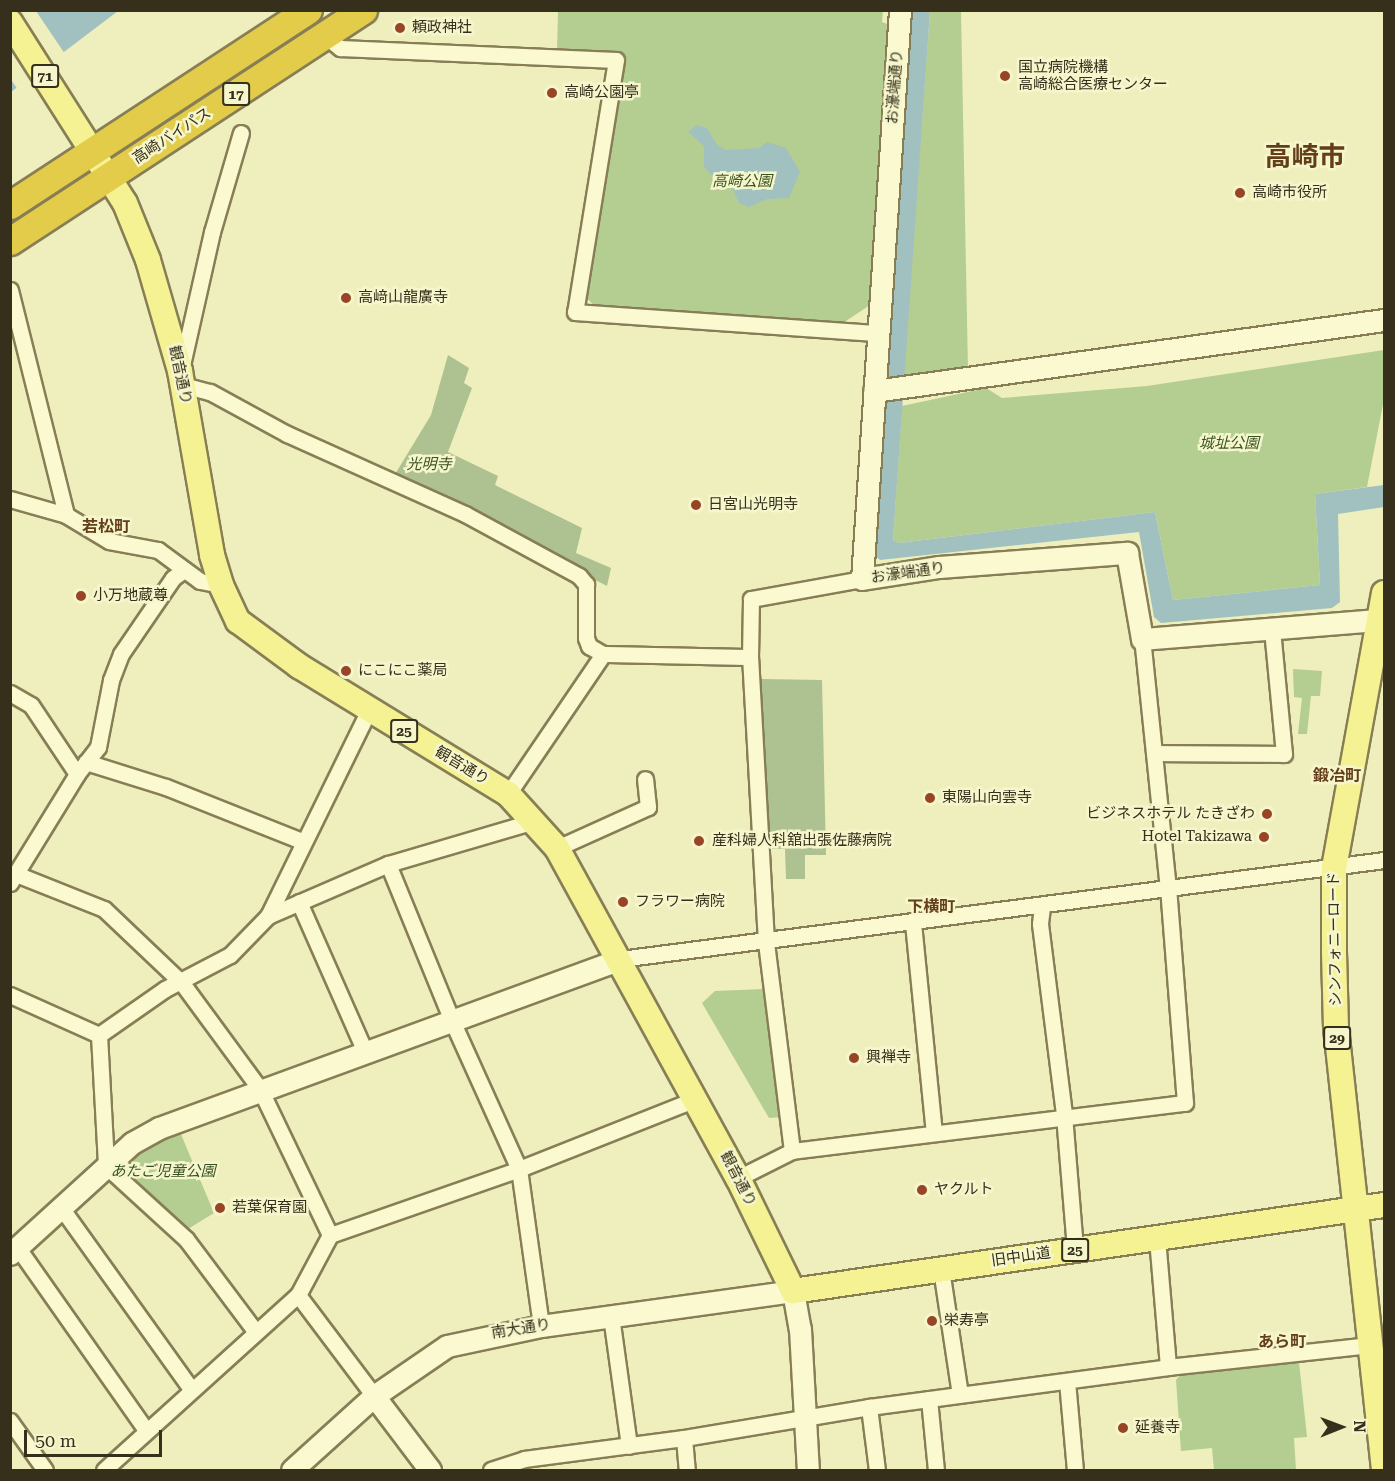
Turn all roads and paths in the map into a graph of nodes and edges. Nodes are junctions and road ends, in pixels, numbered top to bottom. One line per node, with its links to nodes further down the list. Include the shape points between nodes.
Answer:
1 (308, 10): 7 (highway, 高崎バイパス / 17)
2 (363, 10): 5 (highway, 高崎バイパス / 17)
3 (900, 10): 13 (street, お濠端通り)
4 (10, 22): 7 (main road, 観音通り / 71)
5 (324, 35): 8 (highway, 高崎バイパス / 17); 13 (street, via 340,48 616,60 575,312)
6 (241, 133): 14 (street, via 212,232)
7 (86, 140): 8 (main road, 観音通り / 25); 9 (highway, 高崎バイパス / 17)
8 (108, 177): 10 (highway, 高崎バイパス / 17); 14 (main road, 観音通り / 25, via 125,203 148,260)
9 (10, 205)
10 (10, 241)
11 (10, 290): 17 (street)
12 (1384, 320): 15 (street)
13 (878, 333): 15 (street, お濠端通り)
14 (182, 378): 20 (main road, 観音通り / 25); 25 (street, via 287,434 465,514 579,576 586,584 586,638 590,646)
15 (878, 390): 19 (street, お濠端通り)
16 (10, 499): 17 (street)
17 (66, 514): 18 (street, via 109,541 158,550)
18 (184, 570): 20 (street, via 200,581); 30 (street, via 173,578 121,654 111,680 98,747)
19 (862, 579): 24 (street, お濠端通り, via 939,567 1127,553); 26 (street, via 751,599)
20 (221, 585): 28 (main road, 観音通り / 25, via 245,627)
21 (1384, 593): 22 (main road, シンフォニーロード / 29)
22 (1379, 620): 23 (street); 38 (main road, シンフォニーロード / 29)
23 (1272, 629): 24 (street); 29 (street, via 1284,754)
24 (1142, 639): 29 (street)
25 (603, 654): 26 (street); 32 (street)
26 (750, 657): 45 (street)
27 (10, 693): 30 (street, via 31,705)
28 (369, 710): 32 (main road, 観音通り / 25); 34 (street)
29 (1154, 753): 40 (street)
30 (82, 768): 34 (street, via 166,787); 39 (street)
31 (645, 779): 35 (street, via 648,807)
32 (508, 794): 33 (main road, 観音通り / 25)
33 (534, 821): 35 (main road, 観音通り / 25); 37 (street)
34 (302, 841): 43 (street)
35 (557, 848): 46 (main road, 観音通り / 25)
36 (1384, 860): 38 (street)
37 (388, 864): 41 (street); 49 (street)
38 (1334, 867): 40 (street); 62 (main road, シンフォニーロード / 29, via 1336,1028)
39 (13, 878): 47 (street, via 104,909)
40 (1168, 889): 42 (street); 54 (street, via 1185,1103)
41 (299, 902): 43 (street); 51 (street)
42 (1042, 907): 44 (street); 54 (street, via 1040,924)
43 (268, 916): 47 (street, via 230,955)
44 (913, 923): 45 (street); 55 (street)
45 (766, 942): 46 (street); 56 (street)
46 (620, 959): 49 (street); 53 (main road, 観音通り / 25)
47 (182, 983): 50 (street, via 165,989); 52 (street)
48 (10, 994): 50 (street)
49 (453, 1023): 51 (street); 58 (street)
50 (99, 1035): 57 (street)
51 (366, 1054): 52 (street)
52 (260, 1089): 57 (street, via 159,1128 132,1143); 63 (street)
53 (696, 1099): 58 (street); 59 (main road, 観音通り / 25)
54 (1065, 1115): 55 (street); 65 (street)
55 (934, 1132): 56 (street)
56 (792, 1151): 59 (street)
57 (106, 1166): 61 (street); 72 (street, via 186,1239)
58 (519, 1169): 63 (street); 71 (street)
59 (738, 1178): 68 (main road, 観音通り / 25)
60 (1384, 1205): 62 (main road, 25)
61 (60, 1206): 66 (street); 76 (street)
62 (1357, 1208): 64 (main road, 旧中山道 / 25); 73 (main road, シンフォニーロード)
63 (330, 1235): 69 (street)
64 (1156, 1238): 65 (main road, 旧中山道 / 25); 74 (street)
65 (1074, 1250): 67 (main road, 旧中山道 / 25)
66 (14, 1251): 83 (street)
67 (941, 1269): 68 (main road, 旧中山道 / 25); 77 (street)
68 (793, 1291): 70 (street, 南大通り); 81 (street, 観音通り, via 800,1329)
69 (298, 1295): 72 (street); 78 (street)
70 (611, 1316): 71 (street, 南大通り); 85 (street)
71 (541, 1326): 78 (street, 南大通り, via 447,1347)
72 (255, 1331): 76 (street)
73 (1372, 1346): 74 (street); 86 (main road, シンフォニーロード)
74 (1168, 1367): 75 (street)
75 (1067, 1381): 77 (street); 96 (street)
76 (191, 1389): 83 (street)
77 (960, 1395): 79 (street)
78 (374, 1396): 89 (street, 南大通り); 90 (street)
79 (929, 1399): 80 (street); 95 (street)
80 (869, 1407): 81 (street); 94 (street)
81 (805, 1417): 84 (street); 93 (street, 観音通り)
82 (10, 1421): 87 (street)
83 (146, 1430): 88 (street)
84 (684, 1438): 85 (street); 92 (street)
85 (628, 1446): 91 (street, via 524,1459)
86 (1384, 1467)
87 (45, 1470)
88 (104, 1470)
89 (292, 1470)
90 (430, 1470)
91 (491, 1470)
92 (687, 1470)
93 (808, 1470)
94 (877, 1470)
95 (936, 1470)
96 (1075, 1470)

